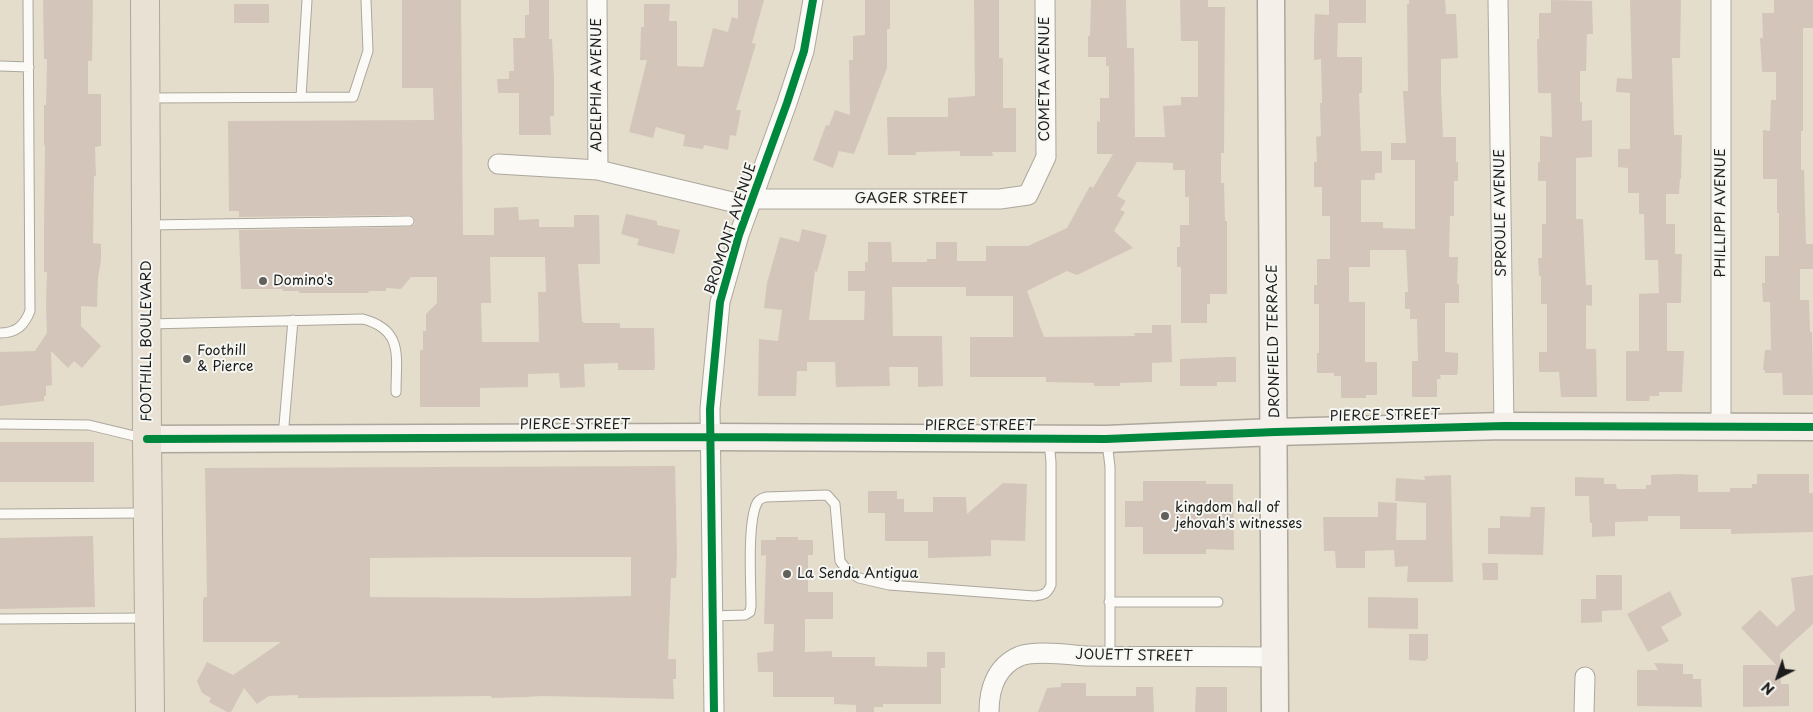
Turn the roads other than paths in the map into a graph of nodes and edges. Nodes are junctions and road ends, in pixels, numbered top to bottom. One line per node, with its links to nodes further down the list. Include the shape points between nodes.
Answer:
1 (28, 0): 12 (lane)
2 (145, 0): 14 (main road, FOOTHILL BOULEVARD)
3 (307, 0): 13 (lane)
4 (366, 0): 13 (lane, via 368,51 354,97)
5 (597, 0): 17 (street, ADELPHIA AVENUE)
6 (813, 0): 18 (street, BROMONT AVENUE, via 804,51)
7 (1045, 0): 15 (street, COMETA AVENUE)
8 (1271, 0): 29 (street, DRONFIELD TERRACE)
9 (1498, 0): 26 (street, SPROULE AVENUE)
10 (1721, 0): 27 (street, PHILLIPPI AVENUE)
11 (0, 66): 12 (lane)
12 (29, 67): 23 (lane, via 30,311 27,320 14,332)
13 (301, 97): 14 (lane)
14 (146, 98): 20 (main road, FOOTHILL BOULEVARD)
15 (1046, 157): 18 (street, GAGER STREET, via 1028,196)
16 (498, 164): 17 (street, GAGER STREET)
17 (598, 170): 18 (street, GAGER STREET)
18 (751, 202): 30 (street, BROMONT AVENUE, via 720,302 710,400)
19 (410, 221): 20 (lane)
20 (146, 226): 22 (main road, FOOTHILL BOULEVARD)
21 (293, 320): 22 (lane); 24 (lane, via 363,319 377,323 391,335 396,350); 31 (lane)
22 (146, 324): 33 (main road, FOOTHILL BOULEVARD)
23 (0, 333)
24 (396, 392)
25 (0, 424): 33 (lane, via 89,425)
26 (1504, 426): 27 (street, PIERCE STREET); 29 (street, PIERCE STREET)
27 (1721, 427): 28 (street, PIERCE STREET)
28 (1813, 427)
29 (1275, 432): 34 (street, PIERCE STREET); 43 (street, DRONFIELD TERRACE)
30 (710, 437): 31 (street, PIERCE STREET); 32 (street, PIERCE STREET); 39 (street, BROMONT AVENUE)
31 (283, 438): 33 (street, PIERCE STREET)
32 (1049, 438): 34 (street, PIERCE STREET); 39 (lane, via 1051,585 1044,596 889,586 859,578 840,561 834,504 827,494 766,497 758,502 752,527 750,612)
33 (147, 439): 35 (main road, FOOTHILL BOULEVARD)
34 (1106, 439): 37 (lane, via 1110,467)
35 (148, 513): 36 (lane); 40 (main road, FOOTHILL BOULEVARD)
36 (0, 514)
37 (1109, 602): 38 (lane); 42 (lane)
38 (1218, 602)
39 (712, 616): 46 (street, BROMONT AVENUE)
40 (149, 618): 41 (lane); 45 (main road, FOOTHILL BOULEVARD)
41 (0, 620)
42 (1110, 656): 43 (street, JOUETT STREET); 47 (street, JOUETT STREET, via 1021,656 1010,662 994,680 989,694)
43 (1274, 657): 48 (street, DRONFIELD TERRACE)
44 (1585, 677): 49 (street)
45 (150, 712)
46 (714, 712)
47 (989, 712)
48 (1275, 712)
49 (1584, 712)

